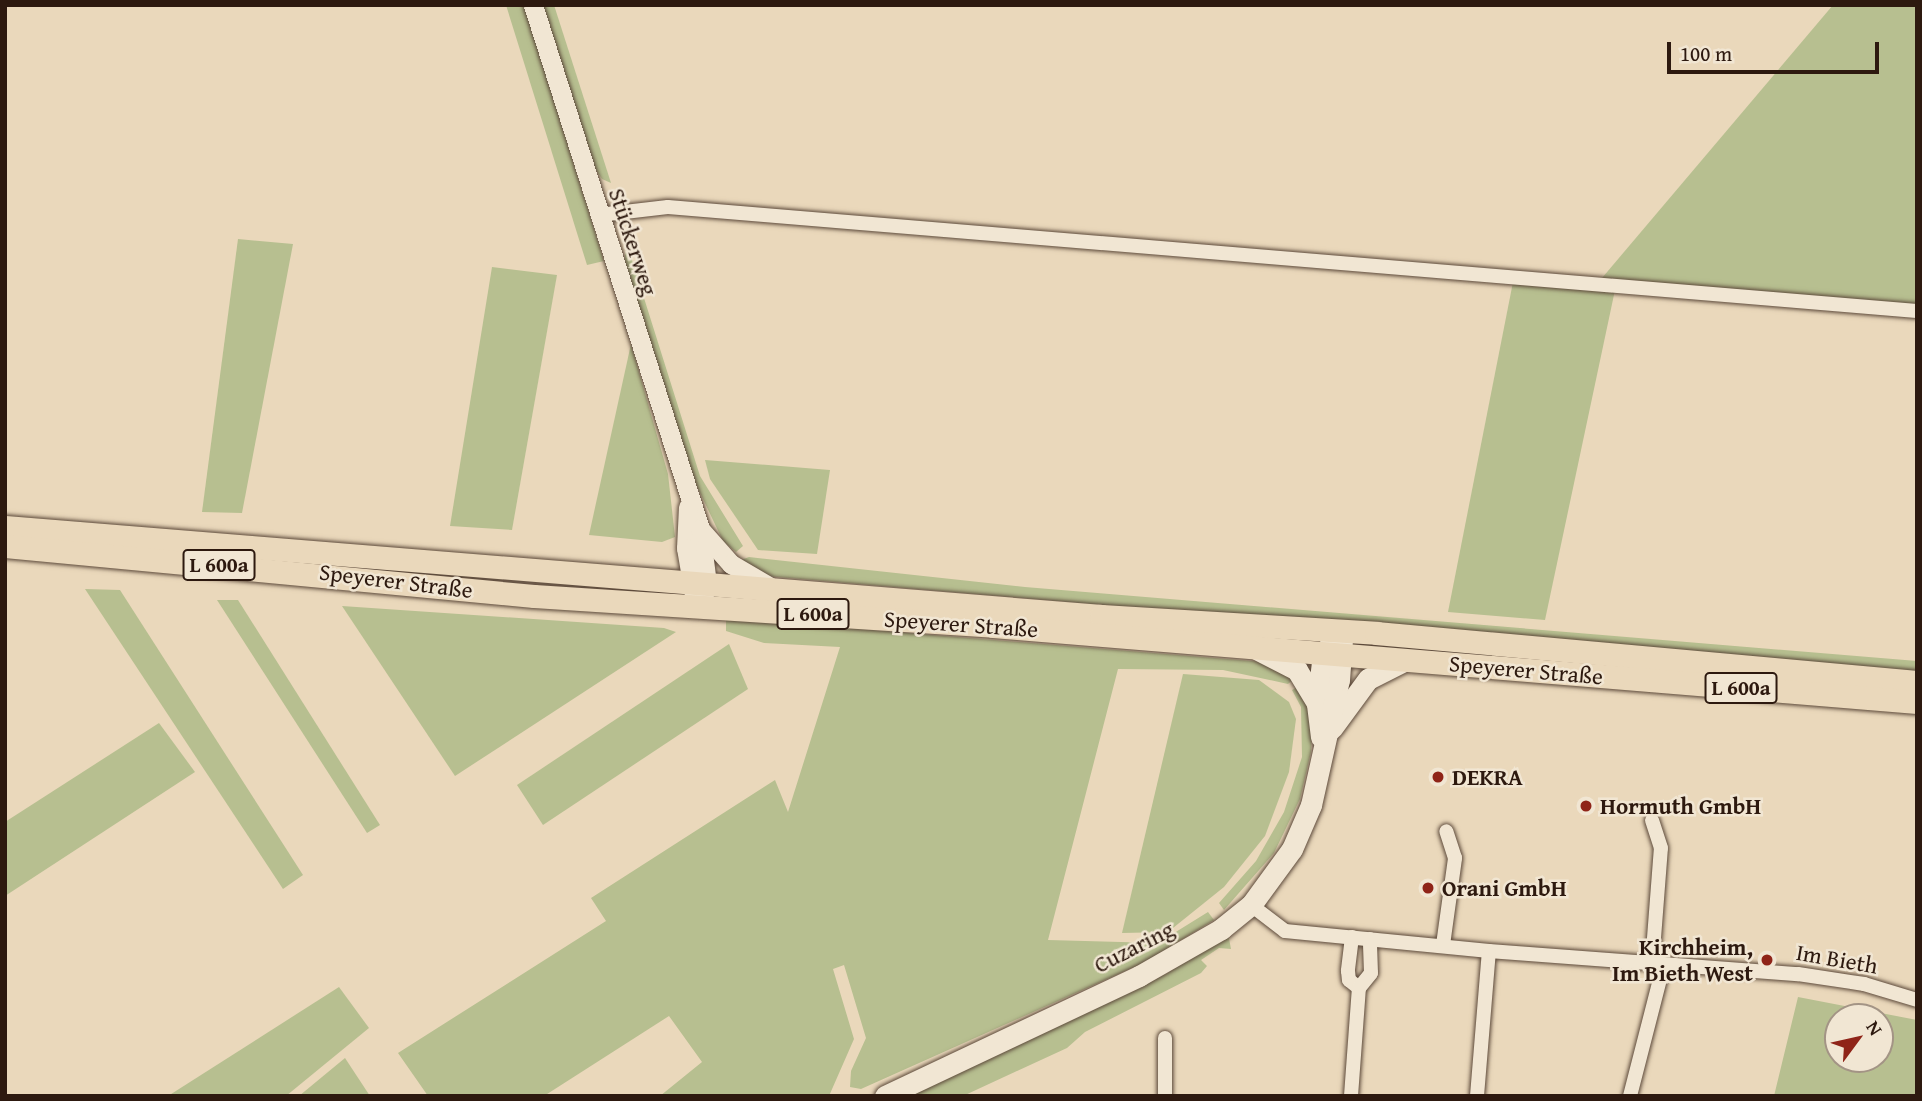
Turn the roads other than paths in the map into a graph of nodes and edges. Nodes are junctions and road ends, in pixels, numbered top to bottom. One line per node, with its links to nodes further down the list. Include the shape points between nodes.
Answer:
1 (533, 5): 2 (street, Stückerweg)
2 (599, 215): 3 (street, via 668,208); 4 (street, Stückerweg)
3 (1917, 311)
4 (688, 492): 6 (street, Stückerweg); 8 (street, Stückerweg)
5 (5, 527): 8 (main road, Speyerer Straße / L 600a)
6 (700, 529): 8 (street, Stückerweg); 9 (street, via 731,564)
7 (5, 545): 10 (main road, Speyerer Straße / L 600a)
8 (698, 583): 9 (main road, Speyerer Straße / L 600a); 10 (street, Stückerweg)
9 (773, 589): 11 (main road, Speyerer Straße / L 600a)
10 (699, 609): 12 (main road, Speyerer Straße / L 600a)
11 (1342, 630): 13 (main road, Cuzaring); 15 (main road, Speyerer Straße / L 600a)
12 (1254, 648): 13 (main road, Speyerer Straße / L 600a); 17 (main road, via 1297,670)
13 (1333, 654): 14 (main road, Speyerer Straße / L 600a); 17 (main road, Cuzaring); 18 (main road, Cuzaring)
14 (1406, 660): 16 (main road, Speyerer Straße / L 600a); 18 (main road, via 1364,682)
15 (1917, 682)
16 (1917, 702)
17 (1317, 703): 19 (main road, Cuzaring)
18 (1329, 732): 19 (main road, Cuzaring)
19 (1324, 758): 22 (main road, Cuzaring, via 1292,849)
20 (1653, 820): 27 (street, via 1661,848)
21 (1446, 831): 25 (street, via 1454,858)
22 (1251, 905): 23 (street, Im Bieth, via 1285,930); 31 (main road, Cuzaring, via 1220,929 1139,976)
23 (1352, 937): 24 (street, Im Bieth); 28 (street, via 1349,980)
24 (1370, 939): 25 (street, Im Bieth); 28 (street, via 1371,973)
25 (1443, 945): 26 (street, Im Bieth)
26 (1489, 951): 27 (street, Im Bieth); 34 (street)
27 (1658, 964): 29 (street, Im Bieth, via 1798,974 1864,984); 35 (street)
28 (1359, 988): 33 (street)
29 (1917, 1000)
30 (1165, 1038): 32 (street)
31 (885, 1096)
32 (1165, 1096)
33 (1351, 1096)
34 (1477, 1096)
35 (1630, 1096)

